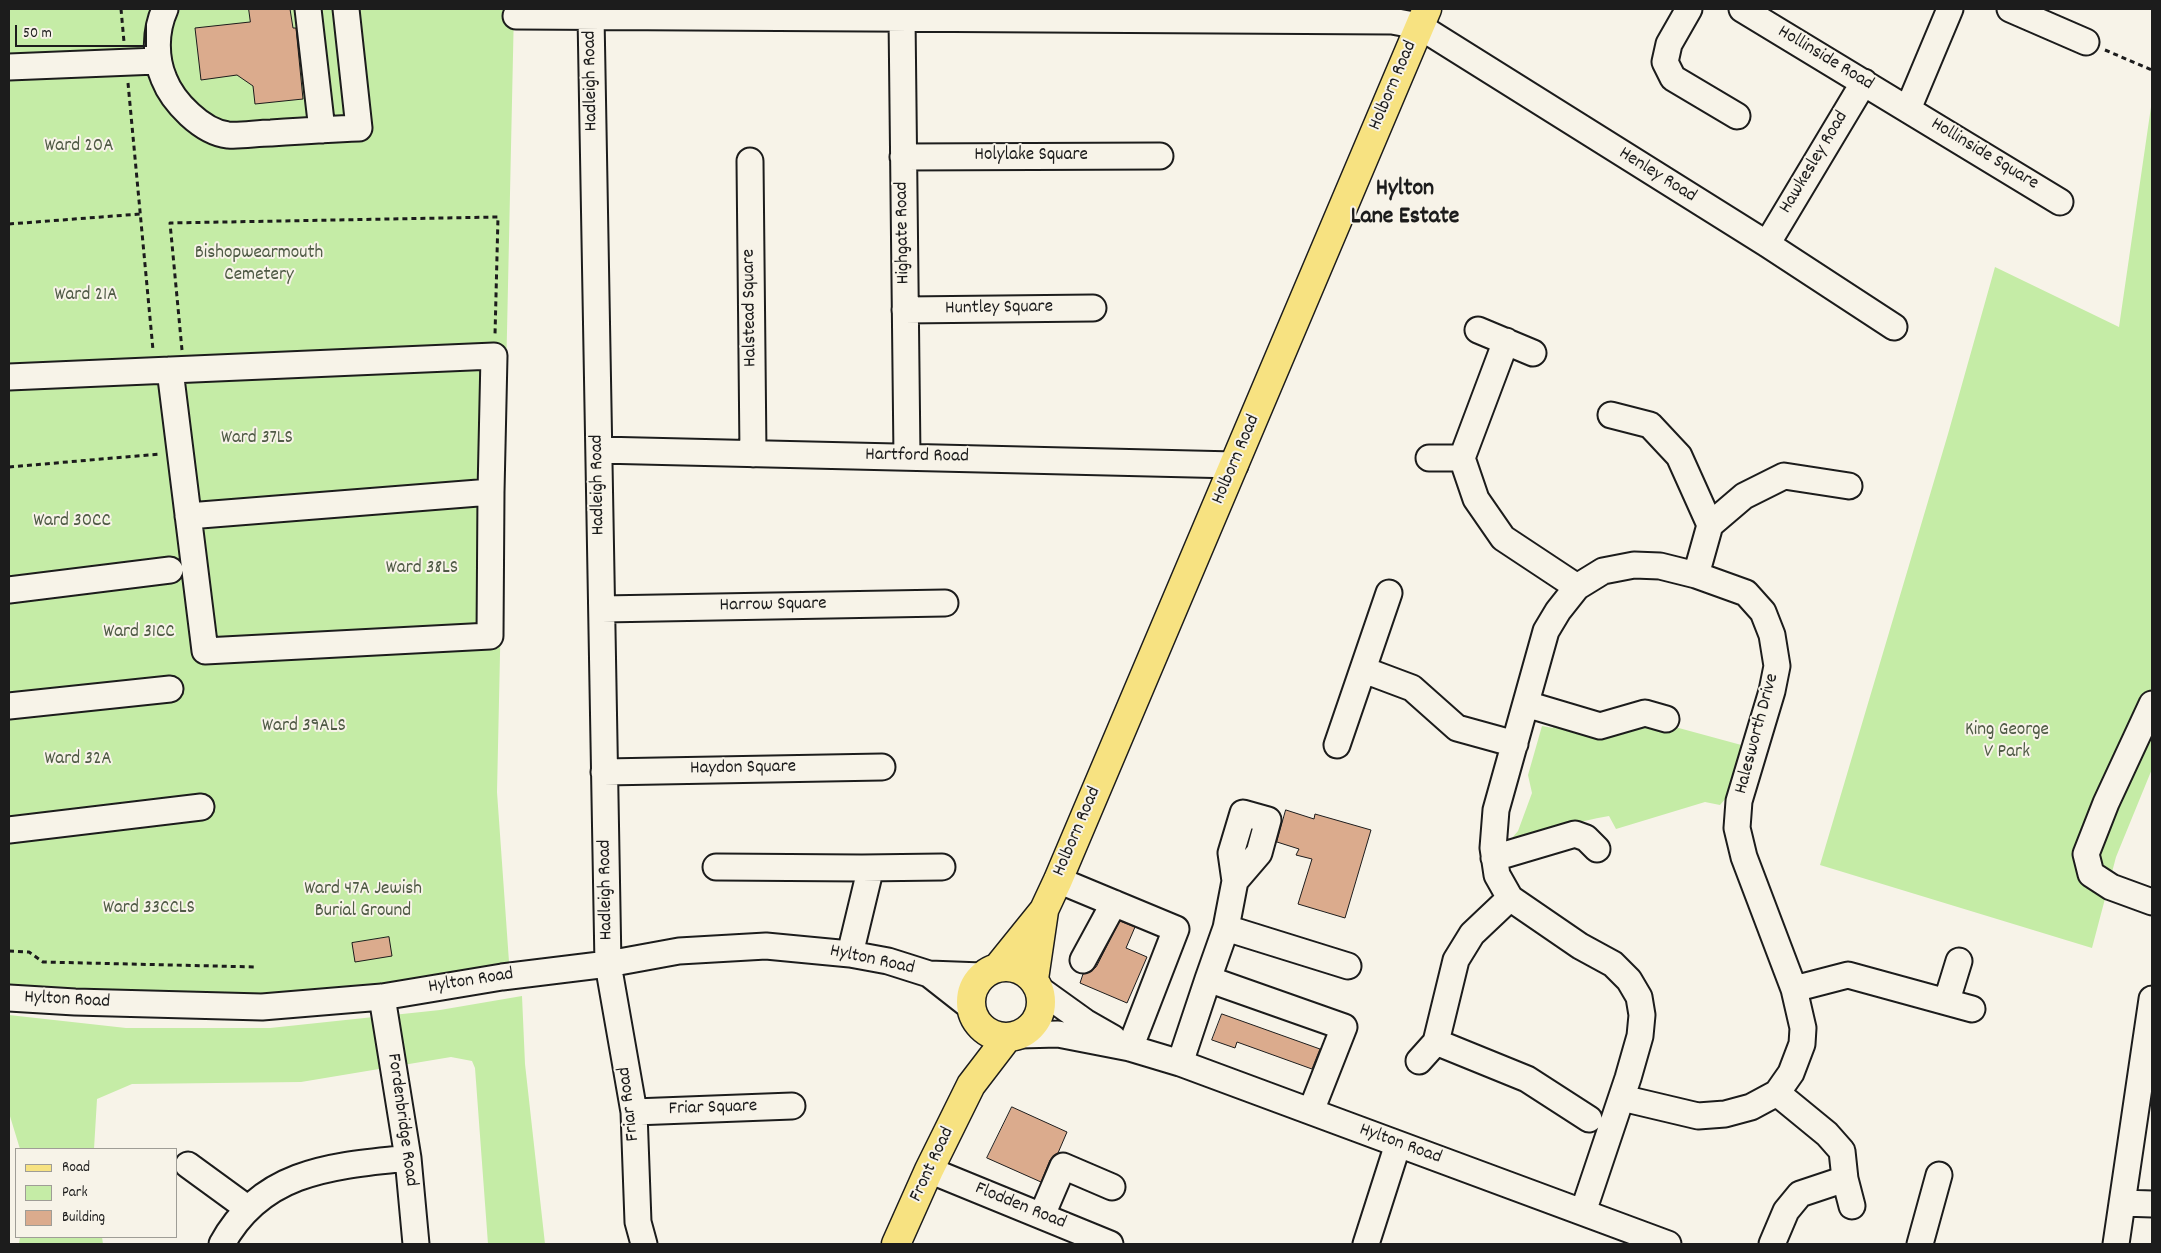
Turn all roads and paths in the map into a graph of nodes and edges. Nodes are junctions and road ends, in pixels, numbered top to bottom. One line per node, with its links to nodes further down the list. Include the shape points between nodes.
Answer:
1 (121, 9): 17 (path)
2 (165, 9): 16 (street)
3 (308, 9): 23 (street)
4 (346, 9): 23 (street, via 359,128)
5 (1689, 9): 22 (street, via 1669,44 1665,62 1673,78)
6 (1742, 9): 13 (street, Hollinside Road)
7 (1950, 9): 21 (street)
8 (2010, 9): 15 (street)
9 (593, 12): 10 (street); 12 (street); 41 (street, Hadleigh Road)
10 (903, 13): 11 (street); 25 (street, Highgate Road)
11 (1387, 15): 14 (street)
12 (516, 16)
13 (1774, 17): 20 (street, Hollinside Road)
14 (1423, 18): 30 (street, Henley Road); 47 (main road, Holborn Road)
15 (2086, 42): 19 (path)
16 (157, 61): 17 (street); 23 (street, via 166,86 186,112 227,135)
17 (126, 62): 18 (street); 28 (path)
18 (9, 67)
19 (2152, 70)
20 (1864, 82): 21 (street, Hollinside Road); 30 (street, Hawkesley Road)
21 (1908, 109): 27 (street, Hollinside Square)
22 (1736, 116)
23 (322, 130)
24 (1160, 156): 25 (street, Holylake Square)
25 (903, 157): 32 (street, Highgate Road)
26 (750, 161): 43 (street, Halstead Square)
27 (2060, 202)
28 (140, 214): 29 (path); 38 (path)
29 (9, 224)
30 (1767, 244): 33 (street, Henley Road)
31 (1093, 308): 32 (street, Huntley Square)
32 (905, 310): 44 (street, Highgate Road)
33 (1894, 327)
34 (1478, 330): 35 (street)
35 (1506, 342): 36 (street); 46 (street)
36 (1533, 353)
37 (494, 356): 38 (street); 38 (path, via 498,217 170,224); 50 (street)
38 (170, 370): 39 (street); 42 (street)
39 (9, 377)
40 (1611, 415): 52 (street, via 1650,425 1679,456)
41 (599, 450): 43 (street, Hartford Road); 59 (street, Hadleigh Road)
42 (180, 452): 48 (path); 51 (street)
43 (753, 454): 44 (street, Hartford Road)
44 (906, 457): 47 (street, Hartford Road)
45 (1428, 458): 46 (street)
46 (1462, 458): 55 (street, via 1476,499 1503,538)
47 (1234, 465): 77 (main road, Holborn Road)
48 (9, 467)
49 (1849, 486): 52 (street, via 1784,476 1744,496)
50 (491, 492): 51 (street); 51 (street, via 490,636 205,651)
51 (188, 516)
52 (1710, 525): 54 (street)
53 (170, 570): 56 (street)
54 (1696, 575): 55 (street, Halesworth Drive, via 1660,566 1634,565 1603,571); 95 (street, Halesworth Drive, via 1746,593 1763,612 1772,635 1776,666 1772,691 1739,802 1737,828 1744,857)
55 (1576, 587): 62 (street, Halesworth Drive, via 1546,631)
56 (9, 590)
57 (1389, 593): 60 (street)
58 (945, 602): 59 (street, Harrow Square)
59 (602, 609): 69 (street, Hadleigh Road)
60 (1364, 670): 66 (street, via 1412,688 1457,728); 67 (street)
61 (170, 689): 64 (street)
62 (1526, 704): 65 (street, via 1600,726 1645,713); 66 (street, Halesworth Drive)
63 (2152, 704): 80 (street, via 2086,854 2091,874 2111,887)
64 (9, 706)
65 (1666, 719)
66 (1516, 744): 73 (street, Halesworth Drive, via 1496,810)
67 (1337, 745)
68 (882, 767): 69 (street, Haydon Square)
69 (604, 772): 88 (street, Hadleigh Road)
70 (201, 807): 71 (street)
71 (9, 830)
72 (1597, 849): 73 (street, via 1586,838 1575,834)
73 (1494, 858): 79 (street, Halesworth Drive, via 1497,875)
74 (716, 866): 75 (street)
75 (862, 868): 76 (street); 85 (street, via 869,875)
76 (942, 868)
77 (1058, 880): 81 (street); 82 (main road, Holborn Road)
78 (1235, 881): 83 (street)
79 (1510, 898): 103 (street, via 1472,934 1456,960); 109 (street, Halesworth Drive, via 1580,946 1613,964 1630,980 1639,997 1642,1015 1640,1036)
80 (2152, 902)
81 (1114, 904): 86 (street); 104 (street, via 1176,929)
82 (1044, 910): 91 (main road, Holborn Road); 94 (main road, Holborn Road)
83 (1226, 928): 89 (street); 93 (street)
84 (9, 951): 90 (path, via 29,952 43,962)
85 (850, 954): 88 (street, Hylton Road, via 766,946 680,950); 92 (street, Hylton Road, via 888,961)
86 (1083, 960)
87 (1959, 961): 99 (street)
88 (608, 964): 96 (street, Hylton Road); 112 (street, Friar Road)
89 (1348, 966)
90 (257, 967)
91 (990, 972): 92 (street, Hylton Road); 94 (main road, via 1011,967 1024,971); 101 (main road, via 975,985 971,996)
92 (929, 974): 101 (street, Hylton Road)
93 (1208, 979): 106 (street); 111 (street, via 1344,1027)
94 (1036, 984): 102 (main road, via 1042,1002 1039,1016 1032,1027); 104 (street, Hylton Road, via 1085,1022)
95 (1794, 989): 99 (street, via 1848,975); 108 (street, Halesworth Drive, via 1803,1028 1802,1044 1791,1073)
96 (382, 997): 97 (street, Hylton Road, via 262,1007); 115 (street, Fordenbridge Road)
97 (9, 998)
98 (2152, 998): 121 (street)
99 (1947, 1000): 100 (street)
100 (1972, 1009)
101 (975, 1015): 102 (main road, via 991,1034); 107 (main road, Front Road)
102 (1013, 1036): 104 (street, Hylton Road, via 1058,1034); 107 (main road, Front Road)
103 (1436, 1042): 105 (street); 113 (street, via 1527,1079)
104 (1130, 1048): 106 (street, Hylton Road)
105 (1419, 1062)
106 (1180, 1064): 111 (street, Hylton Road)
107 (971, 1086): 117 (main road, Front Road)
108 (1777, 1093): 109 (street, Halesworth Drive, via 1751,1107 1698,1116); 119 (street, via 1827,1134 1842,1151)
109 (1622, 1098): 125 (street, Halesworth Drive)
110 (792, 1106): 112 (street, Friar Square)
111 (1311, 1111): 114 (street, Hylton Road)
112 (634, 1112): 129 (street, Friar Road, via 638,1222)
113 (1588, 1119)
114 (1398, 1144): 125 (street, Hylton Road); 132 (street)
115 (408, 1158): 124 (street, via 308,1173 270,1190); 128 (street, Fordenbridge Road)
116 (188, 1165): 124 (street)
117 (929, 1170): 126 (street, Flodden Road); 130 (main road, Front Road)
118 (1939, 1174): 135 (street)
119 (1845, 1179): 123 (street); 134 (street, via 1800,1194 1786,1210)
120 (1112, 1186): 126 (street, via 1063,1166)
121 (2122, 1203): 122 (street); 136 (street)
122 (2152, 1204)
123 (1852, 1206)
124 (247, 1208): 127 (street)
125 (1583, 1212): 133 (street, Hylton Road)
126 (1042, 1215): 131 (street, Flodden Road)
127 (222, 1244)
128 (416, 1244)
129 (644, 1244)
130 (896, 1244)
131 (1110, 1244)
132 (1366, 1244)
133 (1668, 1244)
134 (1772, 1244)
135 (1920, 1244)
136 (2116, 1244)

